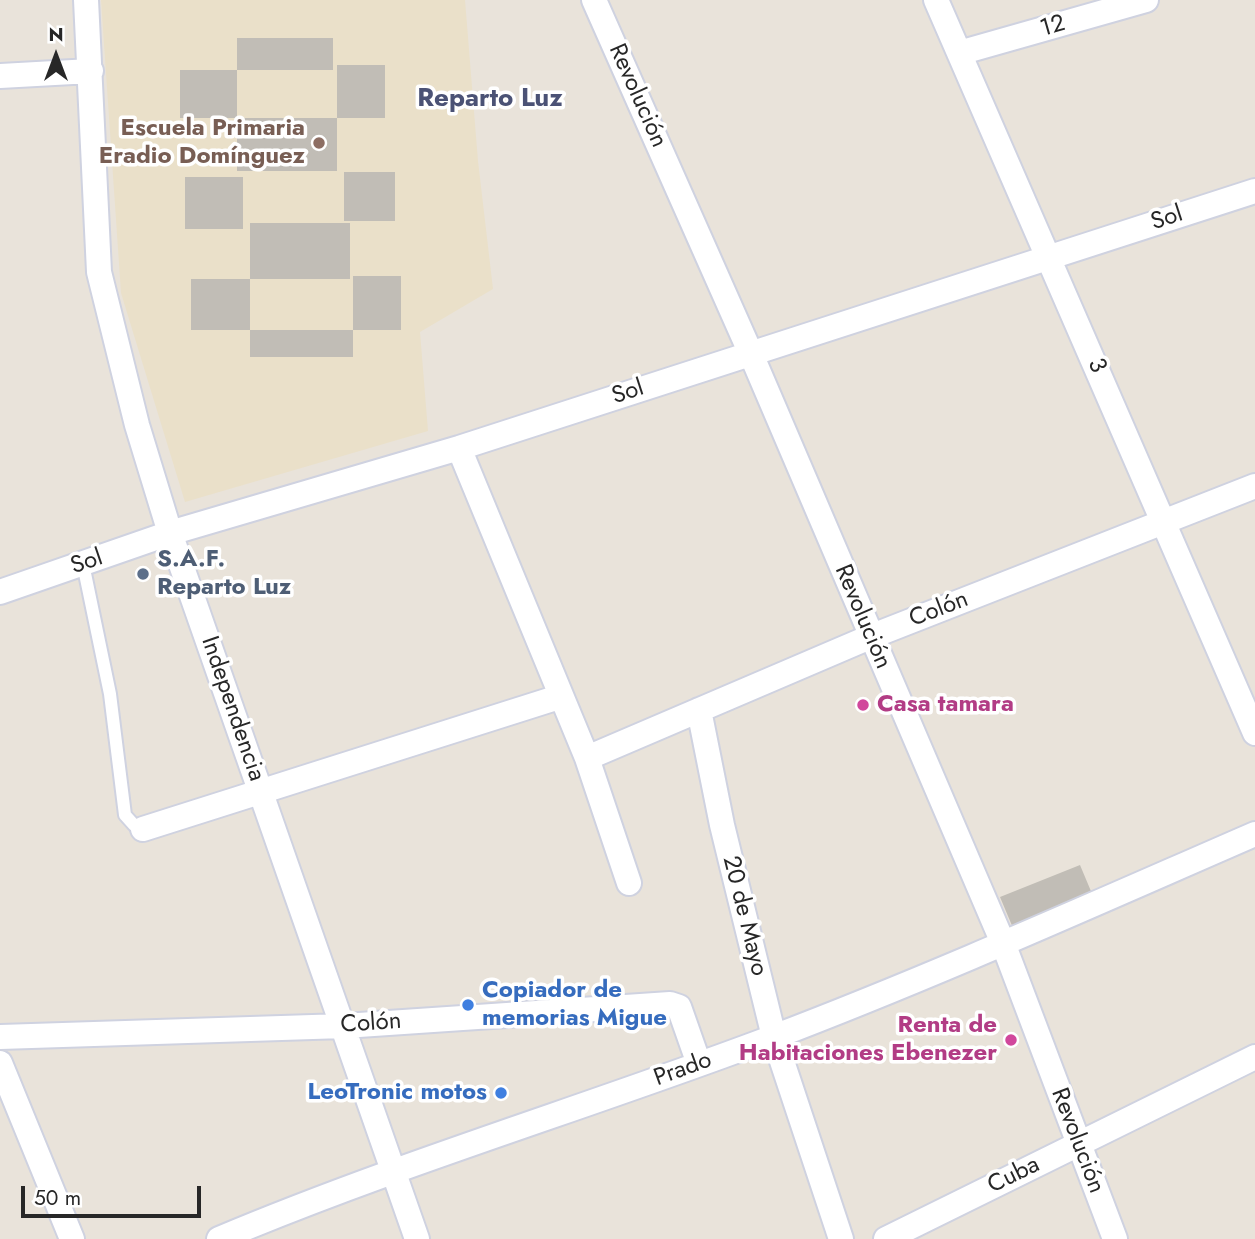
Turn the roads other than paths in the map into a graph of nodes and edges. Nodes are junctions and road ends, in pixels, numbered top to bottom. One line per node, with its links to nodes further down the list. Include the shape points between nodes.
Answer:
1 (86, 0): 6 (street, Independencia)
2 (594, 0): 10 (street, Revolución)
3 (936, 0): 5 (street, 3)
4 (1146, 0): 5 (street, 12)
5 (959, 53): 9 (street, 3)
6 (91, 71): 7 (street); 14 (street, Independencia, via 99,272)
7 (0, 76)
8 (1255, 191): 9 (street, Sol)
9 (1048, 256): 10 (street, Sol); 13 (street, 3)
10 (751, 354): 11 (street, Sol); 17 (street, Revolución)
11 (459, 448): 14 (street, Sol); 18 (street)
12 (1255, 486): 13 (street, Colón)
13 (1165, 524): 17 (street, Colón); 20 (street, 3)
14 (170, 533): 15 (street, Sol); 22 (street, Independencia)
15 (83, 564): 16 (street, Sol); 23 (lane, via 110,694 125,816)
16 (0, 592)
17 (870, 636): 19 (street, Colón); 26 (street, Revolución)
18 (559, 698): 21 (street); 22 (street)
19 (699, 710): 21 (street, Colón); 29 (street, 20 de Mayo)
20 (1255, 733)
21 (587, 758): 25 (street)
22 (260, 790): 23 (street); 27 (street, Independencia)
23 (143, 829)
24 (1255, 834): 26 (street, Prado)
25 (629, 883)
26 (1003, 943): 29 (street, Prado); 33 (street, Revolución)
27 (344, 1026): 28 (street, Colón); 32 (street, Colón, via 670,1004 684,1016); 34 (street, Independencia)
28 (0, 1037)
29 (774, 1037): 32 (street, Prado); 38 (street, 20 de Mayo)
30 (1255, 1057): 33 (street, Cuba)
31 (0, 1063): 36 (street)
32 (699, 1065): 34 (street, Prado)
33 (1077, 1144): 39 (street, Cuba); 40 (street, Revolución)
34 (393, 1172): 35 (street, Prado); 37 (street, Independencia)
35 (223, 1238)
36 (72, 1239)
37 (417, 1239)
38 (841, 1239)
39 (887, 1239)
40 (1115, 1239)

